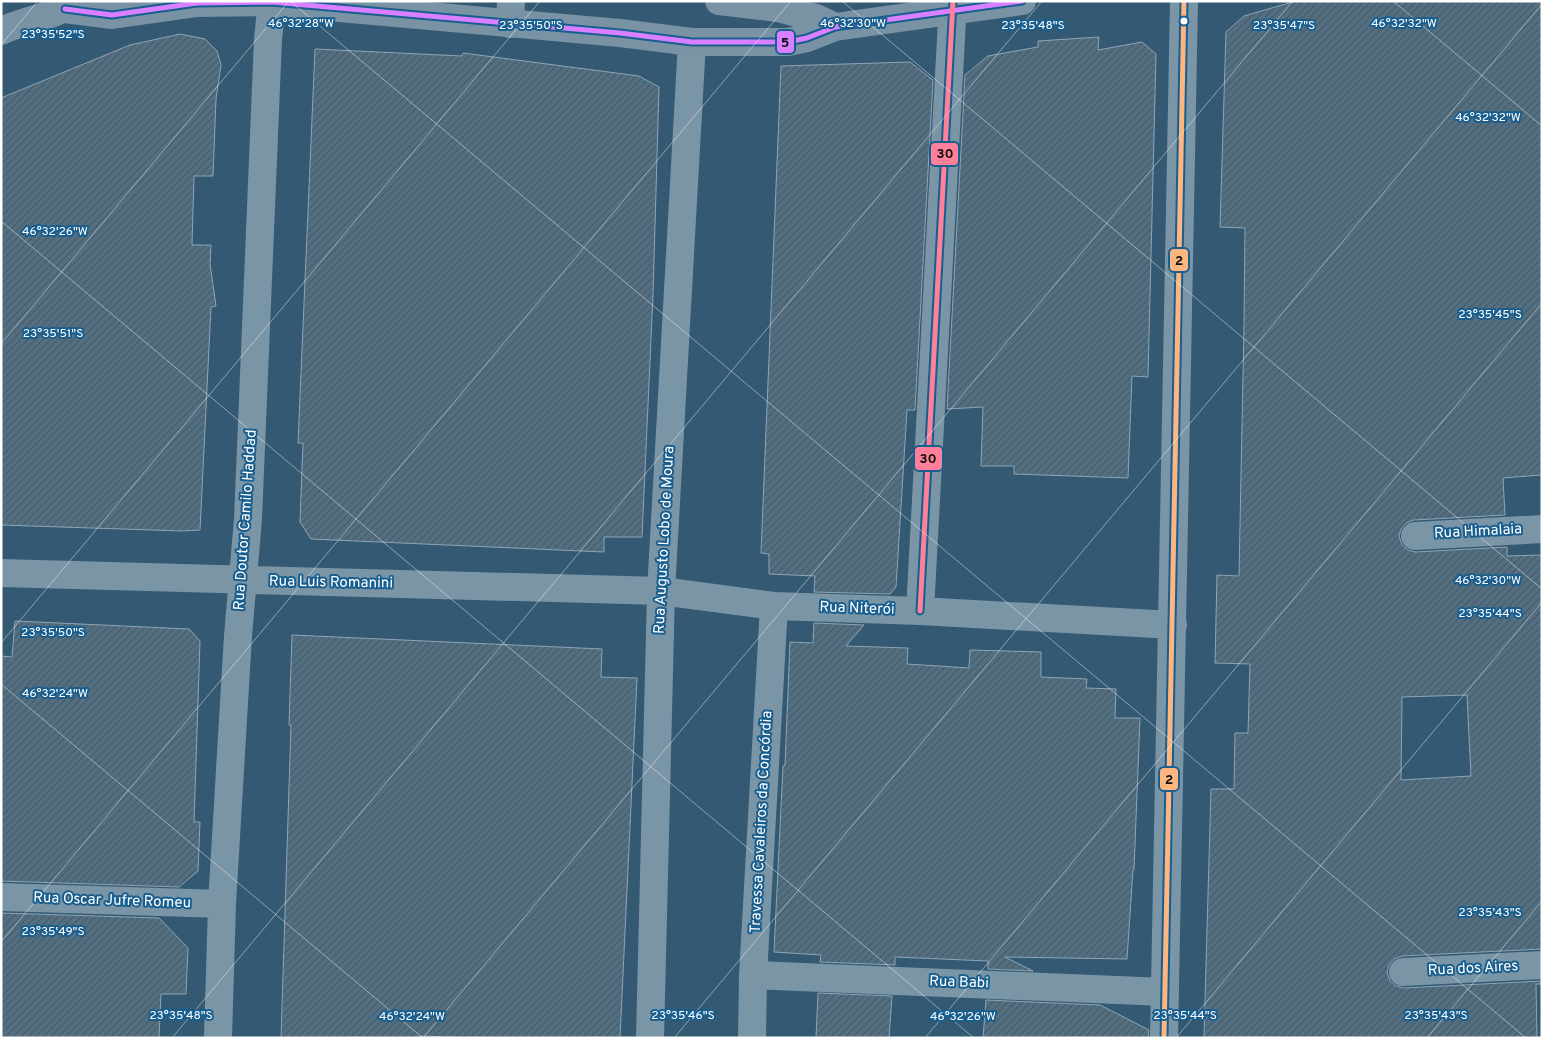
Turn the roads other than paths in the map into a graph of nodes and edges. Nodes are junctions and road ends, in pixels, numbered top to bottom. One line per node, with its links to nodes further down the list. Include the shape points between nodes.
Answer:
1 (719, 1): 8 (main road, via 778,8 816,18)
2 (1022, 1): 6 (main road)
3 (1184, 1): 18 (street)
4 (272, 2): 5 (main road, via 197,3 112,15); 7 (main road); 14 (street, Rua Doutor Camilo Haddad)
5 (70, 5): 9 (main road)
6 (953, 6): 8 (main road); 17 (street)
7 (511, 13): 10 (main road, via 620,33)
8 (835, 27): 10 (main road, via 788,42)
9 (1, 31)
10 (692, 42): 15 (street, Rua Augusto Lobo de Moura)
11 (1542, 529): 12 (street, Rua Himalaia)
12 (1415, 536)
13 (1, 573): 14 (street, Rua Luis Romanini)
14 (244, 581): 15 (street, Rua Luis Romanini); 20 (street, Rua Doutor Camilo Haddad)
15 (661, 591): 16 (street, Rua Niterói); 26 (street, Rua Augusto Lobo de Moura)
16 (774, 606): 17 (street, Rua Niterói); 23 (street, Travessa Cavaleiros da Concórdia)
17 (920, 611): 18 (street, Rua Niterói)
18 (1173, 625): 24 (street)
19 (1, 897): 20 (street, Rua Oscar Jufre Romeu)
20 (222, 904): 25 (street, Rua Doutor Camilo Haddad)
21 (1542, 965): 22 (street, Rua dos Aires)
22 (1403, 972)
23 (753, 975): 24 (street, Rua Babi); 27 (street, Travessa Cavaleiros da Concórdia)
24 (1165, 992): 28 (street)
25 (218, 1038)
26 (650, 1038)
27 (752, 1038)
28 (1164, 1038)

